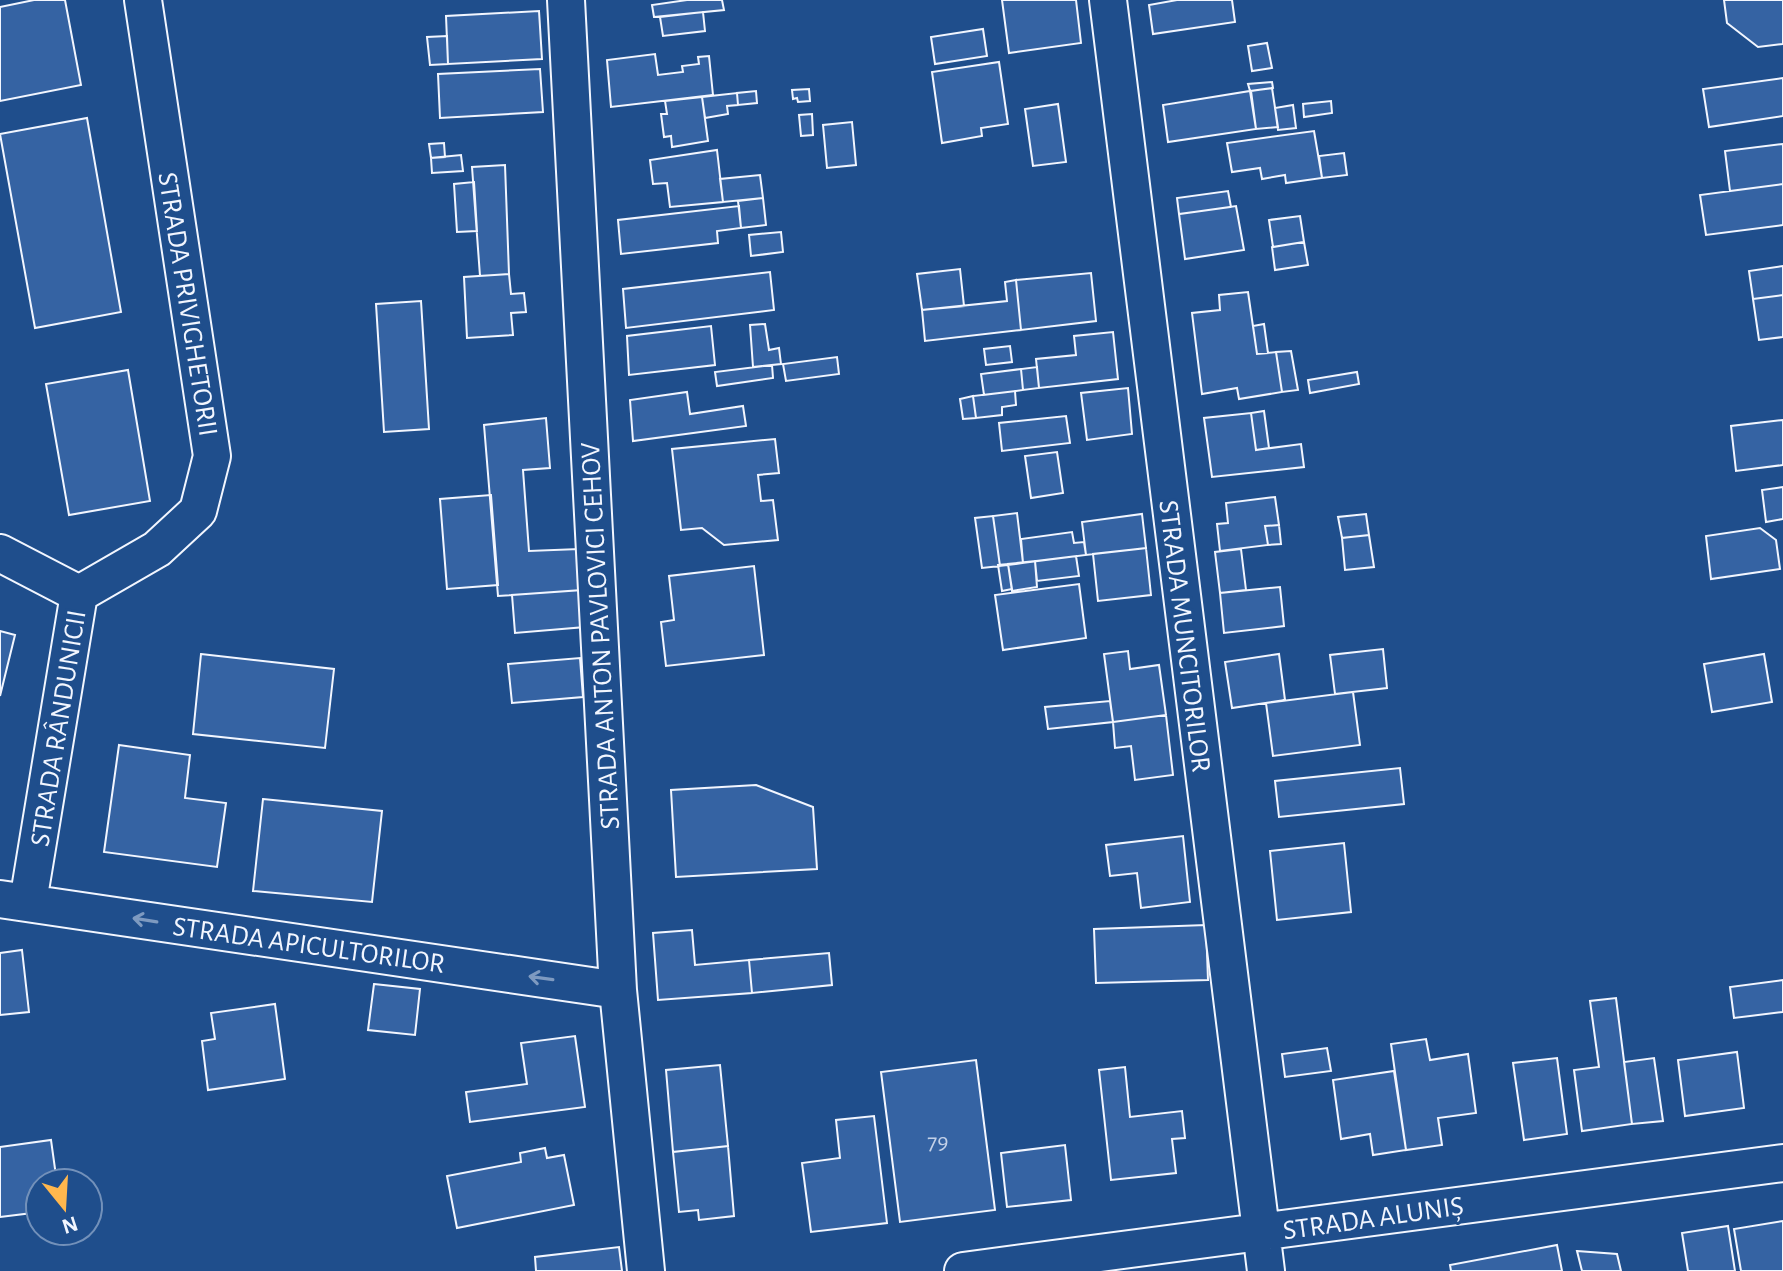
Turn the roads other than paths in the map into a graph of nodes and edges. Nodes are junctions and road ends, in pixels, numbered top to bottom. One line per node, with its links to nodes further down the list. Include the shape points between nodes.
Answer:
1 (143, 0): 5 (street, STRADA PRIVIGHETORII, via 212,456 198,511 157,549)
2 (566, 0): 7 (street, STRADA ANTON PAVLOVICI CEHOV)
3 (1108, 0): 9 (street, STRADA MUNCITORILOR)
4 (0, 553): 5 (street, STRADA RÂNDUNICII)
5 (79, 594): 6 (street, STRADA RÂNDUNICII)
6 (14, 900): 7 (street, STRADA APICULTORILOR, one-way to 6)
7 (618, 990): 10 (street, STRADA ANTON PAVLOVICI CEHOV)
8 (1783, 1163): 9 (street, STRADA ALUNIȘ)
9 (1260, 1231): 11 (street, STRADA ALUNIȘ); 12 (street, STRADA MUNCITORILOR)
10 (646, 1271)
11 (963, 1271)
12 (1266, 1271)

